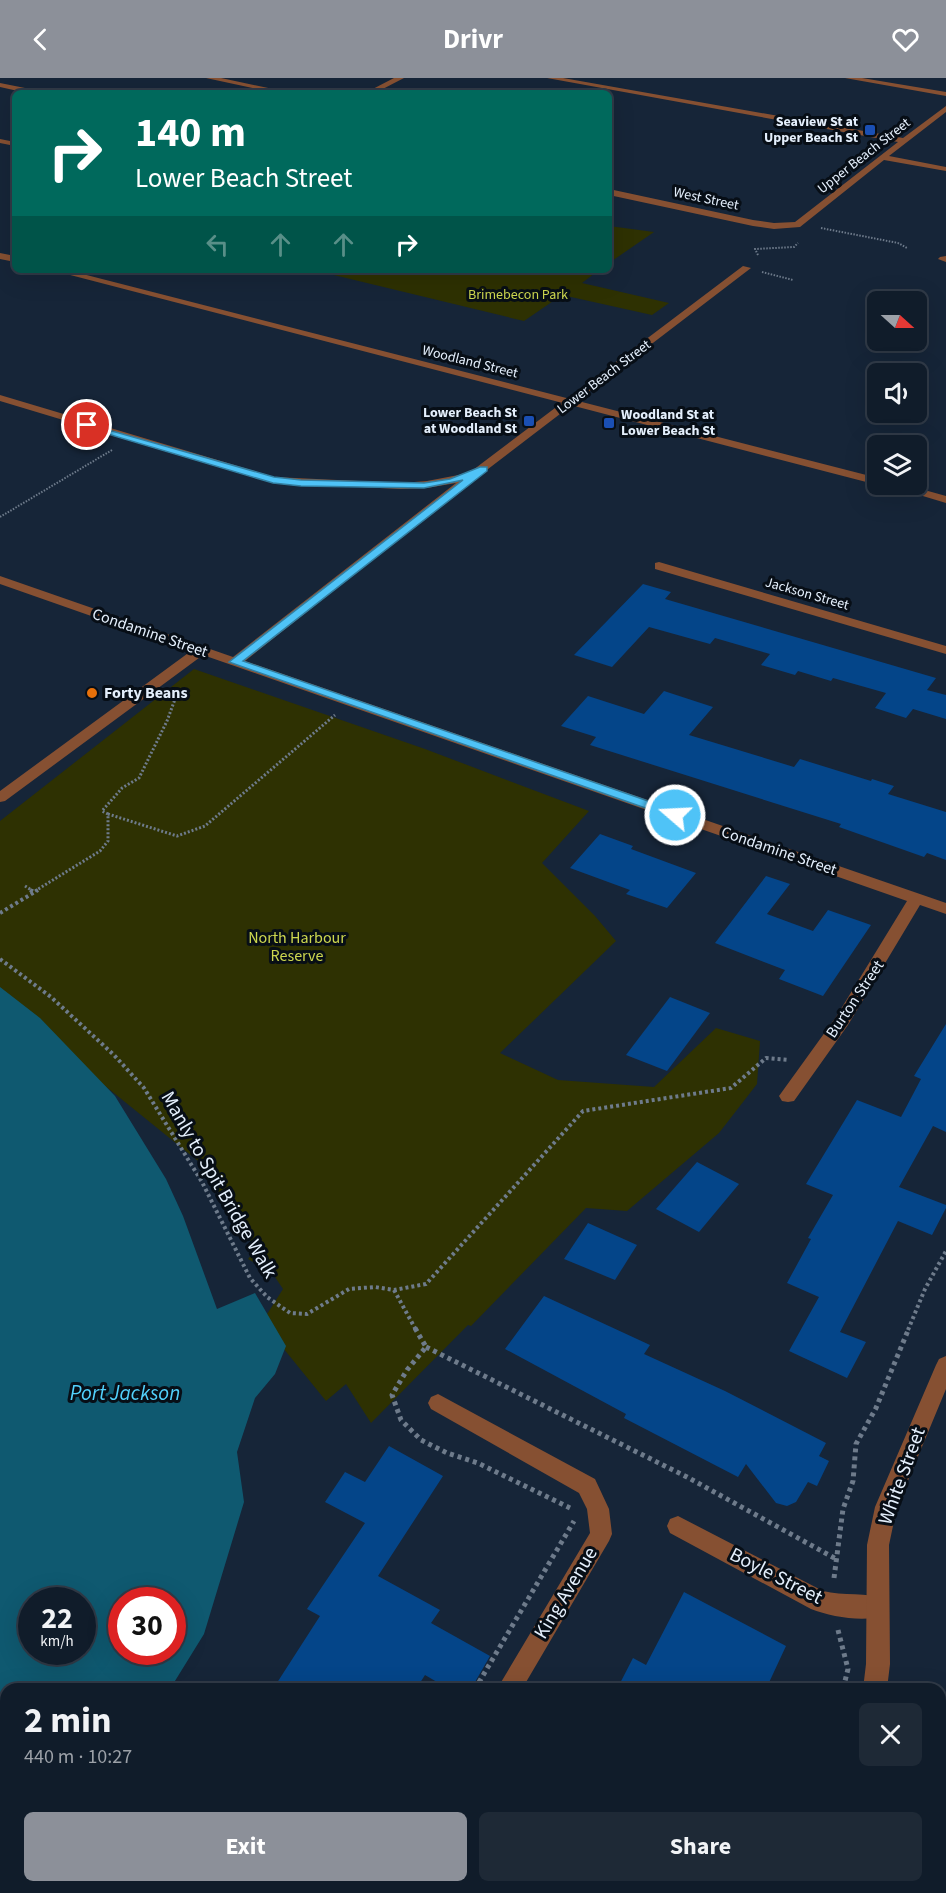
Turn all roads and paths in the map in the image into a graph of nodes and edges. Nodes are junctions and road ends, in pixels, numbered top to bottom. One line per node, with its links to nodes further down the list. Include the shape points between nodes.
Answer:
1 (210, 78): 7 (street)
2 (400, 78): 8 (street)
3 (551, 78): 11 (street)
4 (849, 78): 9 (street)
5 (0, 86): 6 (street)
6 (21, 90)
7 (272, 90)
8 (375, 90)
9 (946, 95)
10 (946, 108): 11 (street, Upper Beach Street)
11 (906, 141): 12 (street, Upper Beach Street)
12 (885, 158): 13 (street); 15 (street, Upper Beach Street)
13 (946, 169)
14 (612, 193): 15 (street, West Street, via 764,225)
15 (797, 225): 16 (path)
16 (812, 227): 17 (path, via 898,243); 18 (path, via 794,247 755,249 760,259)
17 (907, 249)
18 (746, 268): 20 (path); 22 (street, Lower Beach Street)
19 (68, 273): 22 (street, Woodland Street)
20 (793, 280)
21 (0, 398): 23 (street)
22 (569, 403): 24 (street, Lower Beach Street); 25 (street, Woodland Street)
23 (131, 439): 24 (street, via 273,480 301,483 424,486 453,481); 28 (path)
24 (483, 469): 33 (street, Lower Beach Street)
25 (867, 479)
26 (927, 495): 27 (street)
27 (946, 500)
28 (0, 517)
29 (659, 566): 32 (street, Jackson Street)
30 (0, 580): 31 (street, Condamine Street)
31 (201, 650): 33 (street, Condamine Street); 36 (street)
32 (946, 650)
33 (235, 662): 40 (street, Condamine Street)
34 (178, 689): 37 (path, via 139,778 122,788 102,811)
35 (339, 712): 37 (path, via 205,826 177,836)
36 (0, 798)
37 (108, 814): 39 (path, via 108,841 100,851)
38 (25, 886): 39 (path)
39 (34, 892): 42 (path)
40 (916, 899): 41 (street, Condamine Street); 44 (street, Burton Street, via 877,967)
41 (946, 909)
42 (0, 913)
43 (0, 959): 47 (path, Manly to Spit Bridge Walk, via 51,997 144,1089 202,1182 250,1278 267,1298 290,1313 307,1314 349,1289)
44 (811, 1063): 45 (street, Burton Street); 47 (path, Manly to Spit Bridge Walk, via 766,1058 731,1088 583,1111 426,1284)
45 (788, 1096)
46 (946, 1251): 52 (path, via 856,1444)
47 (394, 1290): 48 (path)
48 (426, 1347): 52 (path, via 687,1478); 56 (path, via 392,1395 401,1420 421,1440 579,1512)
49 (946, 1365): 54 (street, White Street, via 886,1507 878,1545)
50 (438, 1402): 57 (street, King Avenue, via 587,1486 598,1509 601,1534)
51 (678, 1526): 54 (street, Boyle Street, via 819,1600)
52 (838, 1560): 53 (path)
53 (832, 1584)
54 (878, 1607): 59 (street, White Street)
55 (839, 1634): 58 (path, via 848,1669)
56 (479, 1683)
57 (513, 1683)
58 (844, 1683)
59 (876, 1683)

